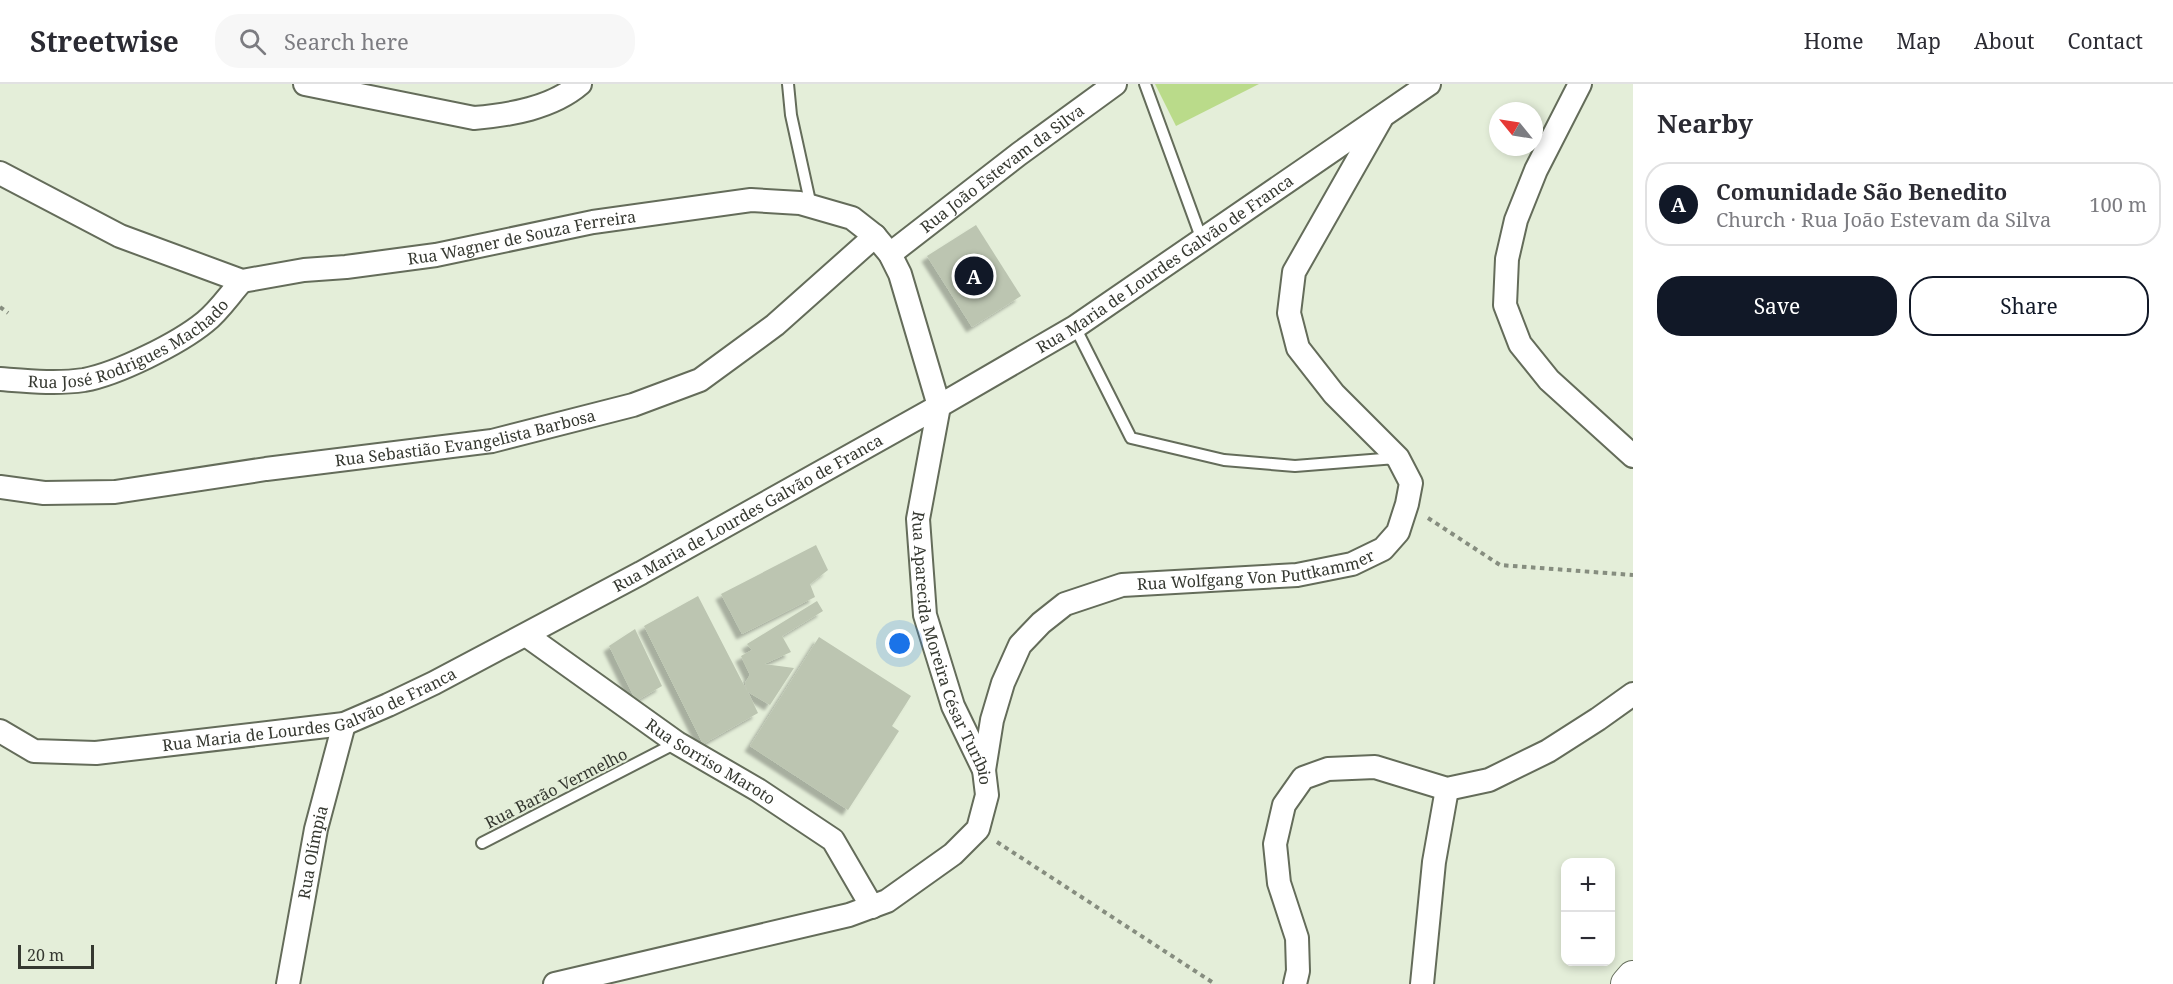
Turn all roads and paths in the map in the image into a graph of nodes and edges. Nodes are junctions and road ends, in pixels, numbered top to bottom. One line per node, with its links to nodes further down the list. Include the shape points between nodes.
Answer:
1 (304, 84): 2 (street, via 474,118 525,110 568,95)
2 (580, 84)
3 (788, 84): 10 (lane)
4 (1115, 84): 13 (street, Rua João Estevam da Silva)
5 (1145, 84): 12 (lane)
6 (1429, 84): 8 (street, Rua Maria de Lourdes Galvão de Franca)
7 (1580, 84): 20 (street, via 1536,170 1516,220 1505,305 1520,344 1549,380)
8 (1383, 115): 12 (street, Rua Maria de Lourdes Galvão de Franca); 21 (street, Rua Wolfgang Von Puttkammer, via 1294,272 1289,313 1298,348 1334,394)
9 (0, 173): 14 (street, via 120,236)
10 (812, 207): 11 (street, Rua Wagner de Souza Ferreira, via 852,218); 14 (street, Rua Wagner de Souza Ferreira, via 751,200 592,222 436,255)
11 (875, 236): 13 (street, Rua Wagner de Souza Ferreira); 22 (street, Rua Sebastião Evangelista Barbosa, via 775,325 700,380 633,405 492,441 114,492 44,493)
12 (1202, 240): 17 (street, Rua Maria de Lourdes Galvão de Franca)
13 (890, 254): 19 (street, Rua Wagner de Souza Ferreira, via 900,274)
14 (242, 281): 18 (street, Rua José Rodrigues Machado, via 207,321 176,342 130,363 84,380)
15 (0, 308): 16 (path)
16 (9, 313)
17 (1075, 327): 19 (street, Rua Maria de Lourdes Galvão de Franca); 21 (lane, via 1131,438 1224,460 1295,466)
18 (0, 379)
19 (939, 406): 25 (street, Rua Maria de Lourdes Galvão de Franca); 30 (street, Rua Aparecida Moreira César Turíbio, via 918,519 925,615 953,706)
20 (1633, 456)
21 (1398, 458): 23 (street, Rua Wolfgang Von Puttkammer, via 1411,483)
22 (0, 487)
23 (1407, 504): 24 (path, via 1500,565); 30 (street, Rua Wolfgang Von Puttkammer, via 1398,532 1383,549 1352,564 1297,575 1122,585 1065,604 1020,645 992,720)
24 (1633, 575)
25 (526, 635): 27 (street, Rua Maria de Lourdes Galvão de Franca); 29 (street, Rua Sorriso Maroto)
26 (1633, 694): 31 (street, via 1548,751 1489,780)
27 (344, 724): 28 (street, Rua Maria de Lourdes Galvão de Franca, via 96,753 34,751); 36 (street, Rua Olímpia, via 316,829)
28 (0, 731)
29 (676, 743): 33 (lane, Rua Barão Vermelho); 34 (street, Rua Sorriso Maroto, via 758,790 833,840)
30 (984, 770): 32 (street, Rua Aparecida Moreira César Turíbio, via 987,795)
31 (1447, 789): 39 (street, via 1375,767 1328,769 1303,778 1284,805 1275,844 1279,883 1297,938 1298,970); 40 (street, via 1434,862)
32 (978, 830): 34 (street, via 923,878); 38 (path)
33 (482, 843)
34 (872, 907): 37 (street)
35 (1633, 977): 41 (main road)
36 (288, 984)
37 (555, 984)
38 (1215, 984)
39 (1294, 984)
40 (1422, 984)
41 (1627, 984)

